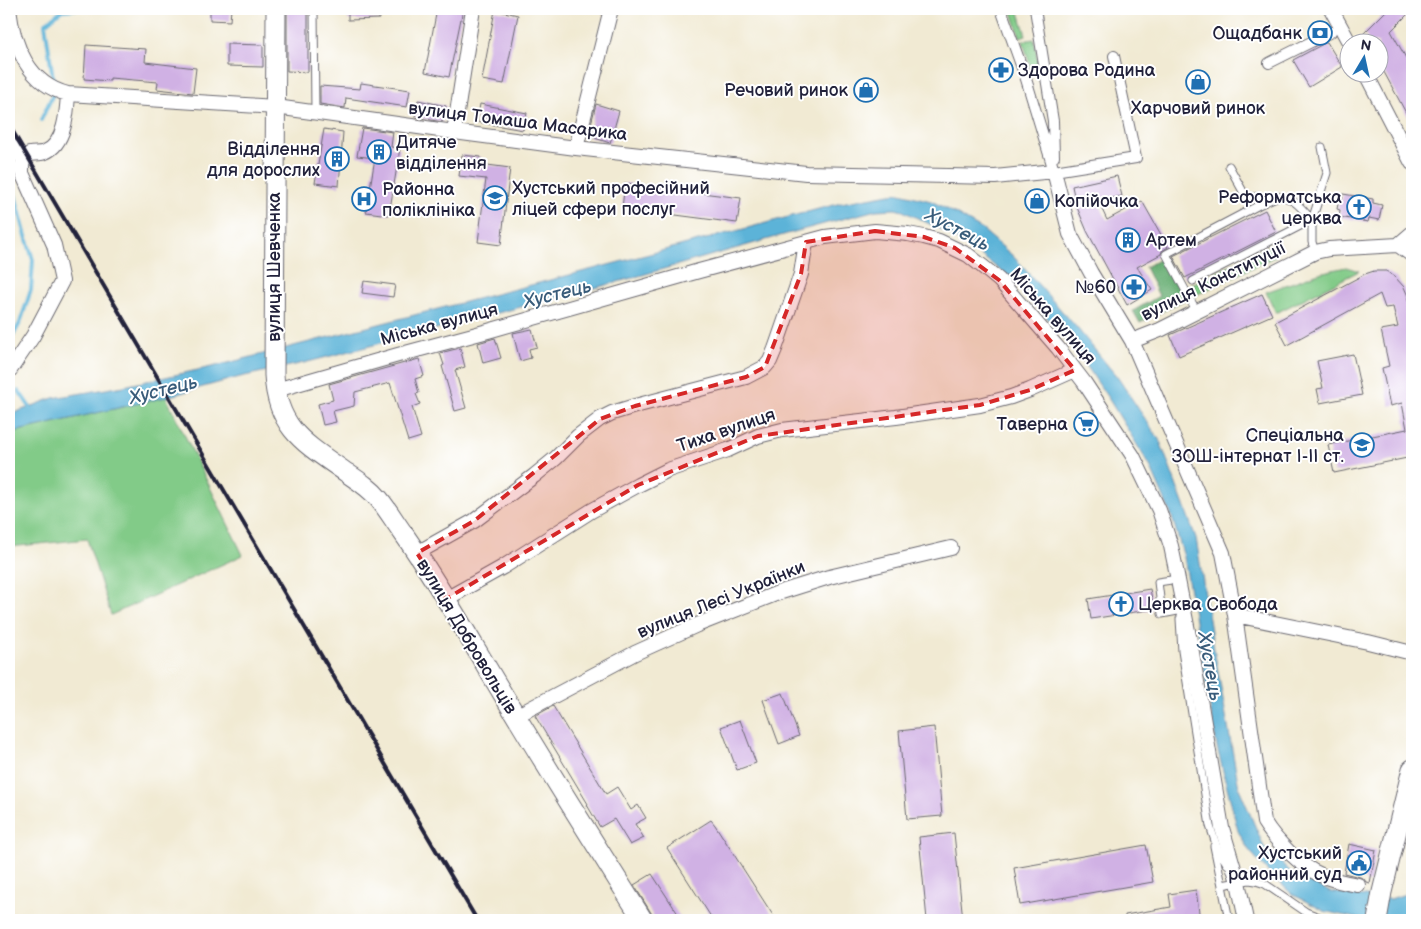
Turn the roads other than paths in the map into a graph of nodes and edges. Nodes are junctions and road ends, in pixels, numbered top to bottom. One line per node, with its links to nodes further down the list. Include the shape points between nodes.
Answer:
1 (9, 9): 14 (street, via 23,59 34,74)
2 (276, 9): 15 (main road, вулиця Шевченка)
3 (314, 9): 16 (lane)
4 (473, 9): 17 (street)
5 (610, 9): 20 (street)
6 (1001, 9): 24 (street)
7 (1035, 9): 24 (street, via 1053,121)
8 (1331, 9): 10 (street)
9 (1331, 32): 12 (street)
10 (1344, 32)
11 (1114, 56): 24 (street, via 1136,158)
12 (1269, 63)
13 (1370, 82): 22 (street)
14 (57, 90): 15 (street, вулиця Томаша Масарика); 21 (street, via 67,110 58,142 46,152 29,154)
15 (276, 107): 16 (street, вулиця Томаша Масарика); 37 (main road, вулиця Шевченка)
16 (315, 112): 17 (street, вулиця Томаша Масарика)
17 (454, 132): 20 (street, вулиця Томаша Масарика)
18 (9, 144): 21 (street)
19 (1322, 147): 26 (lane, via 1328,173)
20 (576, 148): 24 (street, вулиця Томаша Масарика, via 806,173 995,177)
21 (24, 160): 35 (street, via 22,173 54,245 62,281 34,336)
22 (1412, 163)
23 (1230, 166): 25 (lane, via 1246,196)
24 (1054, 171): 34 (street, via 1070,234)
25 (1277, 197): 26 (lane, via 1295,202); 33 (lane, via 1166,254)
26 (1312, 220): 30 (lane); 32 (lane)
27 (1412, 233): 29 (street)
28 (806, 242): 36 (street, Міська вулиця, via 874,230 924,236 954,248 999,280); 37 (street, Міська вулиця, via 488,331); 39 (street, via 801,274 775,349 765,367 746,377 635,406 600,419 474,522)
29 (1398, 246): 30 (street, вулиця Конституції); 31 (street)
30 (1315, 252): 33 (street, вулиця Конституції)
31 (1412, 255)
32 (1193, 280)
33 (1197, 312): 34 (street, вулиця Конституції)
34 (1132, 341): 43 (street, via 1224,553)
35 (10, 370)
36 (1076, 370): 40 (street, Міська вулиця, via 1144,478 1166,528); 41 (street, Тиха вулиця, via 1030,390 980,405 782,430 758,436 668,470 617,496)
37 (275, 383): 39 (main road, вулиця Добровольців, via 284,418 293,431 366,485)
38 (951, 548): 45 (street, вулиця Лесі Українки, via 829,576 778,593 634,653)
39 (417, 553): 41 (main road, вулиця Добровольців)
40 (1178, 579): 42 (street, Міська вулиця); 42 (lane, via 1158,582 1162,614)
41 (446, 599): 45 (main road, вулиця Добровольців)
42 (1181, 611): 47 (lane, via 1182,651); 48 (street, Міська вулиця, via 1190,642 1222,828)
43 (1235, 615): 44 (street); 50 (street, via 1264,822 1271,834 1312,870)
44 (1412, 653)
45 (516, 716): 51 (main road, вулиця Добровольців)
46 (1412, 770): 55 (main road)
47 (1212, 836): 48 (lane); 49 (lane)
48 (1238, 882): 49 (lane); 53 (street, Міська вулиця); 54 (lane, via 1249,880 1265,884 1306,912)
49 (1222, 885): 52 (lane)
50 (1358, 885)
51 (642, 920)
52 (1229, 920)
53 (1246, 920)
54 (1327, 920)
55 (1377, 920)

